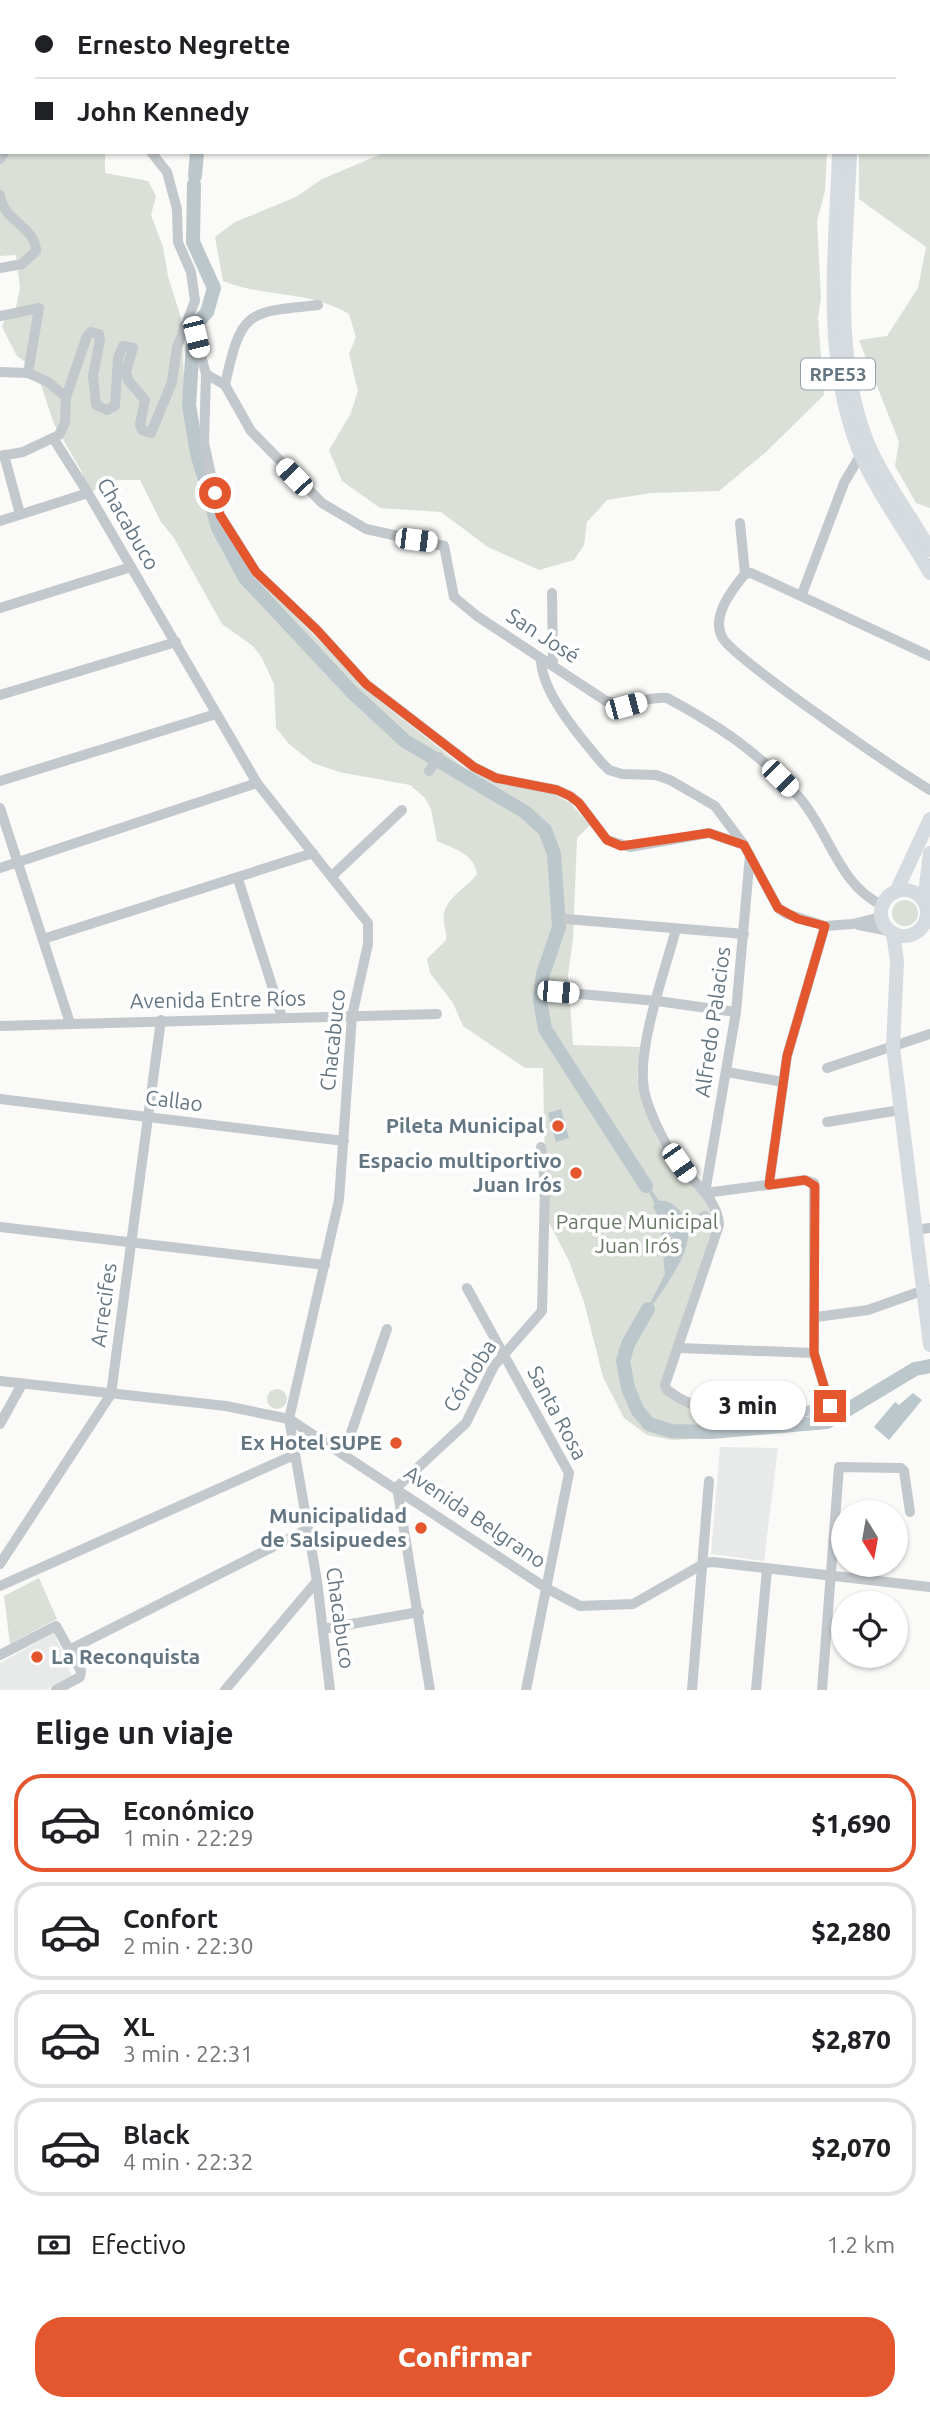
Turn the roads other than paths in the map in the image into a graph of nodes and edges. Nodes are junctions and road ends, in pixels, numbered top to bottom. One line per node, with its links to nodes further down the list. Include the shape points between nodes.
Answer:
1 (153, 154): 8 (street, via 167,172 177,209 178,242 191,272 195,301)
2 (839, 154): 15 (main road, RPE53, via 836,357 839,387)
3 (850, 154): 21 (main road, RPE53, via 847,366 869,445)
4 (0, 195): 5 (street, via 7,214 36,242 36,251 22,264)
5 (0, 268)
6 (318, 306): 12 (street, via 267,310 253,316 246,322)
7 (0, 316): 10 (street, via 39,308)
8 (184, 326): 11 (street, via 196,337); 13 (street, via 172,382 151,433 142,430 145,400 126,371 133,348 123,346 118,358 115,406 100,408 93,398 100,340 99,334 91,332)
9 (0, 372): 10 (street)
10 (28, 373): 13 (street)
11 (205, 374): 12 (street); 42 (street, via 204,443 220,515 256,572 366,684 474,767 496,778 570,796 607,840 630,846 709,833)
12 (225, 385): 30 (street, San José, via 251,431 322,503 366,529 444,546 454,597)
13 (66, 397): 14 (street, via 65,423)
14 (53, 438): 16 (street); 17 (street, Chacabuco)
15 (861, 454): 24 (main road, RPE53); 26 (street, via 844,483)
16 (2, 456): 18 (street)
17 (88, 493): 18 (street); 22 (street, Chacabuco)
18 (20, 514): 19 (street)
19 (0, 521)
20 (740, 523): 23 (street)
21 (930, 550)
22 (131, 567): 27 (street); 28 (street, Chacabuco)
23 (748, 573): 26 (street); 38 (street, via 726,602 721,617 722,637 729,646)
24 (930, 573)
25 (552, 593): 31 (street)
26 (802, 594): 29 (street)
27 (0, 608)
28 (176, 642): 32 (street); 33 (street, Chacabuco)
29 (930, 656)
30 (541, 659): 31 (street, San José); 42 (street, via 541,671 552,694 601,762 622,774 670,780 715,806)
31 (553, 665): 51 (street, San José, via 616,704 667,698 753,750 810,811 853,884)
32 (0, 695)
33 (216, 714): 36 (street); 37 (street, Chacabuco)
34 (439, 757): 35 (street)
35 (429, 771)
36 (0, 781)
37 (257, 783): 43 (street, Chacabuco); 45 (street)
38 (930, 790)
39 (0, 808): 45 (street)
40 (402, 810): 47 (street)
41 (930, 819): 49 (main road)
42 (747, 850): 55 (street, via 778,908); 58 (street, Alfredo Palacios)
43 (313, 853): 47 (street, Chacabuco); 48 (street)
44 (930, 853): 50 (main road)
45 (18, 862): 46 (street); 60 (street)
46 (0, 868)
47 (332, 876): 66 (street, Chacabuco, via 368,923 368,944)
48 (238, 879): 60 (street); 67 (street)
49 (895, 892): 50 (main road, via 915,892); 51 (main road)
50 (924, 901): 53 (main road)
51 (882, 911): 54 (street); 57 (main road)
52 (566, 919): 56 (street)
53 (928, 920): 59 (main road)
54 (853, 924): 55 (street); 57 (street)
55 (825, 926): 75 (street)
56 (676, 929): 58 (street); 63 (street)
57 (891, 932): 59 (main road); 61 (main road)
58 (744, 934): 64 (street, Alfredo Palacios)
59 (913, 934): 61 (main road)
60 (43, 939): 69 (street)
61 (897, 961): 72 (main road)
62 (558, 992): 63 (street)
63 (657, 1001): 64 (street); 83 (street, via 646,1045 644,1088 668,1149)
64 (736, 1012): 74 (street, Alfredo Palacios)
65 (437, 1014): 66 (street, Avenida Entre Ríos)
66 (352, 1016): 67 (street, Avenida Entre Ríos); 80 (street, Chacabuco)
67 (282, 1017): 68 (street, Avenida Entre Ríos)
68 (160, 1020): 69 (street, Avenida Entre Ríos); 78 (street, Arrecifes)
69 (70, 1023): 70 (street, Avenida Entre Ríos)
70 (0, 1026)
71 (930, 1034): 72 (street)
72 (893, 1047): 73 (street); 77 (main road)
73 (827, 1068)
74 (727, 1072): 75 (street); 83 (street, Alfredo Palacios)
75 (783, 1082): 82 (street)
76 (0, 1099): 78 (street, Callao)
77 (900, 1110): 79 (street); 85 (main road)
78 (148, 1117): 80 (street, Callao); 86 (street, Arrecifes)
79 (827, 1122)
80 (344, 1141): 87 (street, Chacabuco, via 339,1200)
81 (541, 1147): 94 (street, Córdoba, via 545,1185 543,1303 538,1318)
82 (769, 1185): 83 (street); 90 (street, via 810,1181 815,1186)
83 (705, 1193): 93 (street, via 717,1209 719,1225)
84 (0, 1227): 86 (street)
85 (922, 1229): 89 (main road)
86 (133, 1240): 87 (street); 98 (street, Arrecifes)
87 (325, 1265): 99 (street, Chacabuco)
88 (467, 1288): 94 (street, Santa Rosa)
89 (926, 1290): 90 (street, via 861,1312); 92 (main road)
90 (816, 1317): 95 (street)
91 (387, 1329): 101 (street)
92 (930, 1345)
93 (679, 1348): 95 (street); 95 (street, via 669,1370 667,1390 711,1416 796,1413 830,1406)
94 (503, 1353): 104 (street, Córdoba, via 466,1423); 114 (street, Santa Rosa, via 569,1473)
95 (814, 1353)
96 (0, 1381): 97 (street, Avenida Belgrano)
97 (22, 1384): 98 (street, Avenida Belgrano); 100 (street)
98 (111, 1394): 99 (street, Avenida Belgrano, via 226,1406); 108 (street, Arrecifes)
99 (289, 1419): 101 (street, Avenida Belgrano); 102 (street, Chacabuco)
100 (0, 1424)
101 (344, 1453): 104 (street, Avenida Belgrano)
102 (294, 1455): 106 (street, Chacabuco); 112 (street)
103 (709, 1481): 107 (street)
104 (397, 1487): 114 (street, Avenida Belgrano); 115 (street)
105 (910, 1511): 110 (street, via 901,1468 839,1467)
106 (308, 1529): 111 (street, Chacabuco); 118 (street)
107 (705, 1563): 109 (street); 114 (street, Avenida Belgrano, via 633,1604 580,1606); 125 (street)
108 (0, 1564)
109 (767, 1569): 110 (street); 126 (street)
110 (830, 1577): 113 (street); 127 (street)
111 (317, 1581): 116 (street, Chacabuco); 121 (street)
112 (0, 1586)
113 (930, 1587)
114 (546, 1588): 124 (street, Santa Rosa)
115 (419, 1612): 116 (street); 123 (street)
116 (323, 1629): 122 (street, Chacabuco)
117 (0, 1648): 119 (street)
118 (71, 1649): 119 (street, via 56,1626); 120 (street, via 80,1677)
119 (0, 1655)
120 (56, 1690)
121 (225, 1690)
122 (330, 1690)
123 (430, 1690)
124 (526, 1690)
125 (692, 1690)
126 (756, 1690)
127 (821, 1690)

